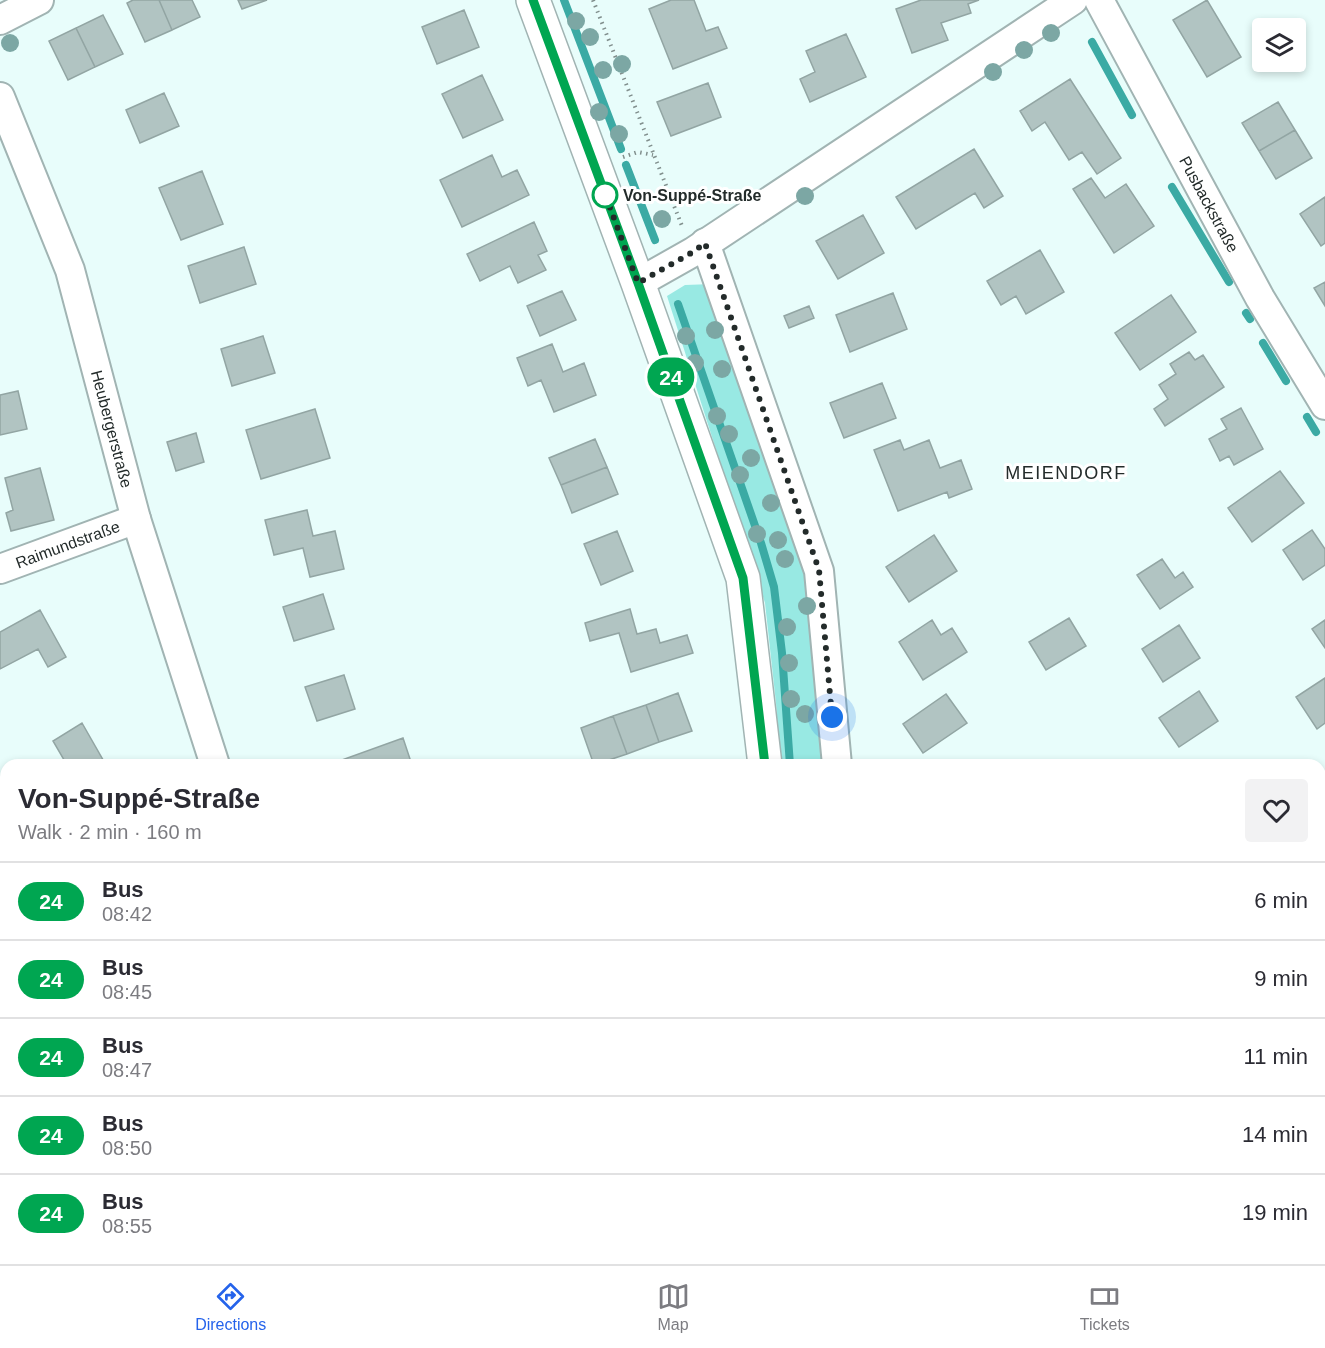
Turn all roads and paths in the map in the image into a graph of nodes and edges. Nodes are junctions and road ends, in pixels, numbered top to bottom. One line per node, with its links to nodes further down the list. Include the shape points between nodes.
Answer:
1 (39, 0): 6 (street)
2 (532, 0): 9 (street)
3 (593, 0): 8 (path)
4 (1073, 0): 8 (street)
5 (1099, 0): 10 (street, Pusbackstraße, via 1260,298)
6 (0, 20)
7 (0, 97): 11 (street, Heubergerstraße, via 70,270)
8 (699, 248): 9 (street); 15 (street, via 819,570)
9 (638, 283): 14 (street, via 743,578)
10 (1325, 405)
11 (136, 519): 12 (street, Raimundstraße); 13 (street, Heubergerstraße)
12 (0, 569)
13 (213, 759)
14 (764, 759)
15 (836, 759)

